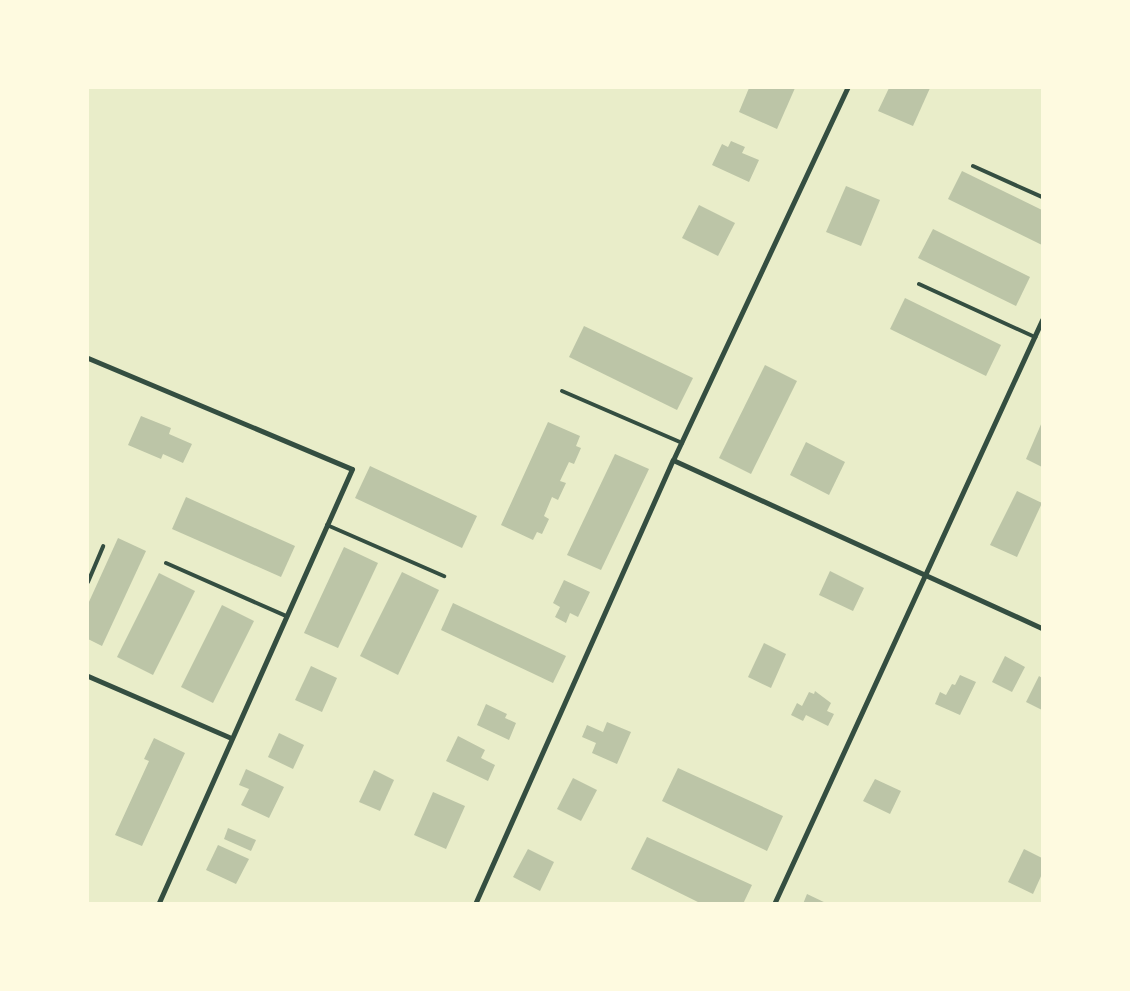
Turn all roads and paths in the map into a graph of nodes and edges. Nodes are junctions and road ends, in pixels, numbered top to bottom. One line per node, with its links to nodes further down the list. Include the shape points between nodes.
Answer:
1 (847, 88): 9 (street)
2 (973, 166): 3 (lane)
3 (1042, 197)
4 (919, 284): 6 (lane)
5 (1042, 320): 6 (street)
6 (1035, 337): 14 (street)
7 (88, 358): 11 (street, via 352,469)
8 (562, 391): 9 (lane)
9 (682, 443): 10 (street)
10 (673, 460): 14 (street); 22 (street)
11 (327, 524): 15 (lane); 17 (street)
12 (103, 546): 16 (lane)
13 (166, 563): 17 (lane)
14 (926, 575): 18 (street); 23 (street)
15 (444, 576)
16 (88, 582)
17 (286, 616): 20 (street)
18 (1042, 628)
19 (88, 676): 20 (street)
20 (231, 738): 21 (street)
21 (158, 904)
22 (475, 904)
23 (774, 904)

